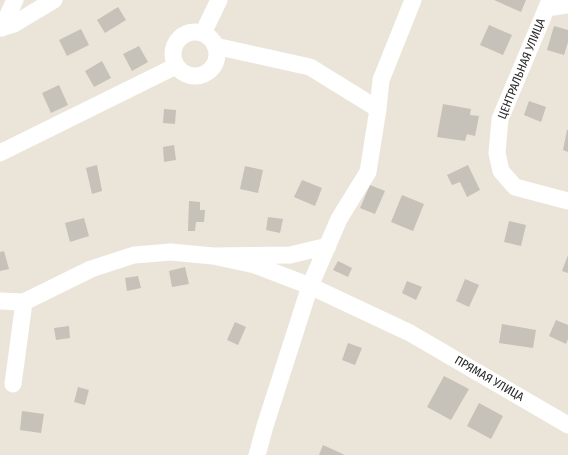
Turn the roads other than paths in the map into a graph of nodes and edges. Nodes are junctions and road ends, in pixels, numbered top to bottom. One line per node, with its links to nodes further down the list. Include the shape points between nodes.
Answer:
1 (15, 0): 7 (street)
2 (54, 0): 7 (street, via 14,24)
3 (219, 0): 8 (street)
4 (413, 0): 11 (street, via 381,80)
5 (549, 4): 6 (street, ЦЕНТРАЛЬНАЯ УЛИЦА); 13 (street, ЦЕНТРАЛЬНАЯ УЛИЦА, via 500,119 497,153 501,171 515,187)
6 (568, 5)
7 (1, 28)
8 (203, 33): 9 (street); 10 (street, via 189,32 178,40 173,52)
9 (215, 46): 10 (street, via 216,60 202,75 188,74); 11 (street, via 310,67)
10 (176, 66): 12 (street)
11 (378, 109): 14 (street, via 368,172 339,219)
12 (0, 152)
13 (568, 201)
14 (328, 246): 15 (street, via 290,255); 16 (street)
15 (213, 256): 16 (street, ПРЯМАЯ УЛИЦА, via 255,265); 18 (street, via 171,252 134,255 91,269)
16 (310, 286): 20 (street, ПРЯМАЯ УЛИЦА, via 410,333); 21 (street)
17 (0, 301): 18 (street)
18 (24, 302): 19 (street)
19 (13, 384)
20 (568, 425)
21 (257, 455)

